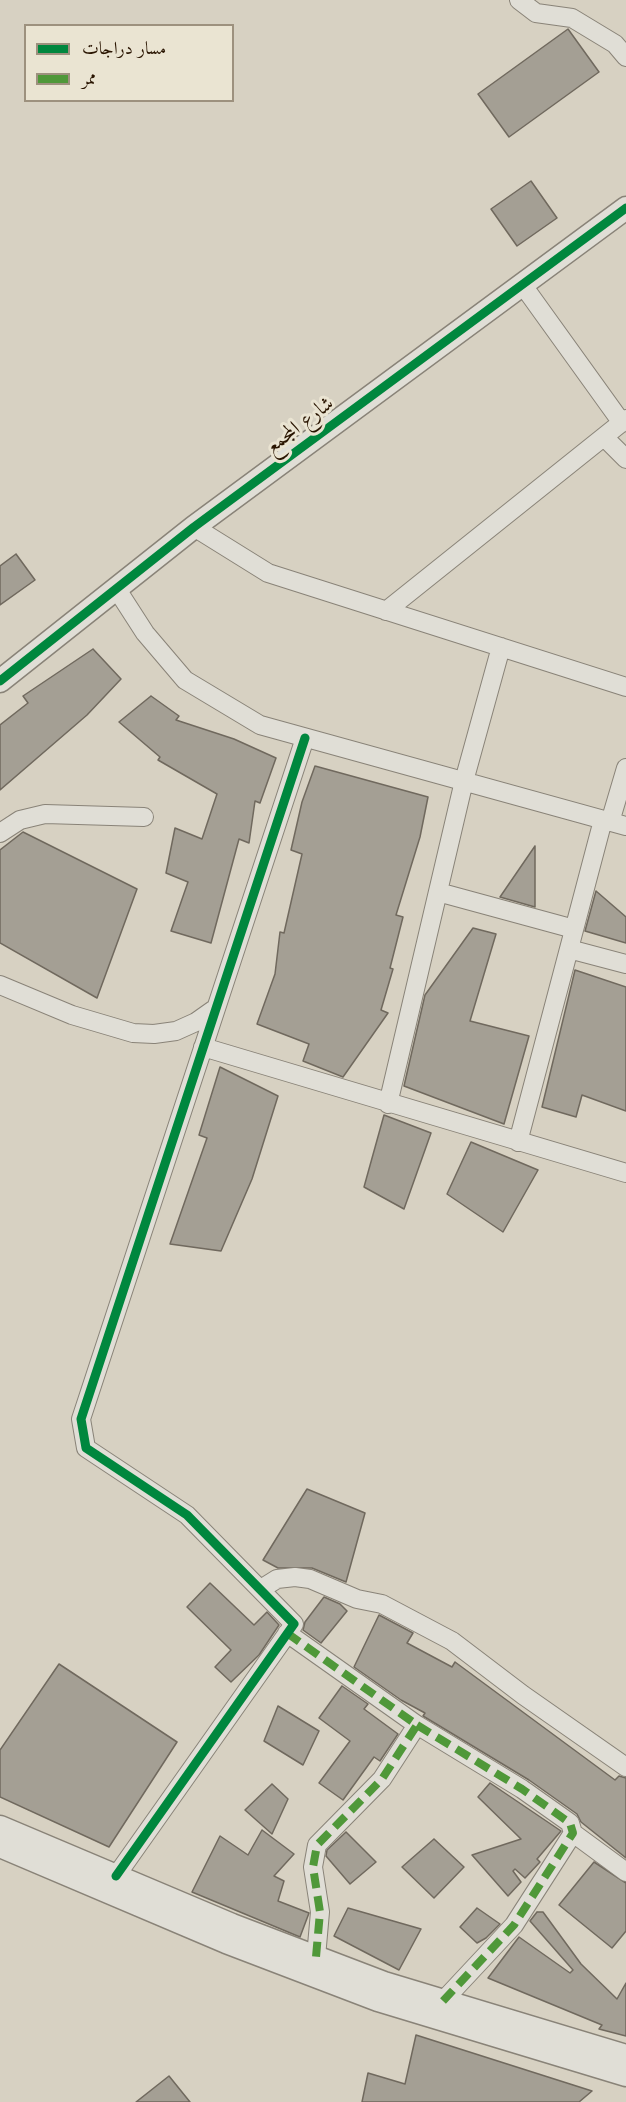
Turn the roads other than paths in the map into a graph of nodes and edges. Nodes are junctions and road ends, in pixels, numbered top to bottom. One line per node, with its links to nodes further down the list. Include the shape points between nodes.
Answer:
1 (519, 0): 2 (street, via 536,13 572,18 615,44)
2 (626, 57)
3 (626, 208): 4 (street, شارع المجمع)
4 (522, 284): 5 (street); 8 (street, شارع المجمع)
5 (624, 421): 6 (street)
6 (604, 437): 7 (street); 10 (street)
7 (626, 459)
8 (194, 527): 9 (street, شارع المجمع); 10 (street, via 268,573)
9 (116, 588): 12 (street, شارع المجمع); 14 (street, via 145,633 185,680 260,725)
10 (386, 611): 11 (street)
11 (501, 647): 13 (street); 16 (street)
12 (0, 681)
13 (626, 687)
14 (305, 738): 16 (street); 25 (street)
15 (626, 768): 18 (street)
16 (464, 782): 18 (street); 20 (street)
17 (144, 817): 19 (street, via 45,814 20,820)
18 (613, 822): 21 (street)
19 (0, 833)
20 (438, 892): 21 (street); 27 (street)
21 (574, 929): 22 (street)
22 (569, 949): 23 (street); 28 (street)
23 (626, 964)
24 (0, 985): 25 (street, via 72,1015 132,1033 176,1031)
25 (213, 1010): 26 (street)
26 (202, 1047): 27 (street); 30 (street, via 81,1419 86,1448 188,1515)
27 (388, 1104): 28 (street)
28 (518, 1142): 29 (street)
29 (626, 1173)
30 (261, 1590): 31 (street, via 294,1624); 33 (street, via 277,1579 295,1577 382,1604 452,1641)
31 (287, 1633): 32 (street); 38 (street)
32 (417, 1725): 35 (street, via 522,1789 570,1823); 39 (street, via 382,1779 317,1845 313,1868 320,1912)
33 (626, 1767)
34 (0, 1827): 38 (street)
35 (573, 1833): 37 (street); 40 (street, via 514,1925)
36 (0, 1846): 42 (street, via 226,1942 378,2000)
37 (626, 1872)
38 (116, 1876): 39 (street)
39 (316, 1957): 40 (street)
40 (443, 2001): 41 (street)
41 (626, 2056)
42 (626, 2075)

